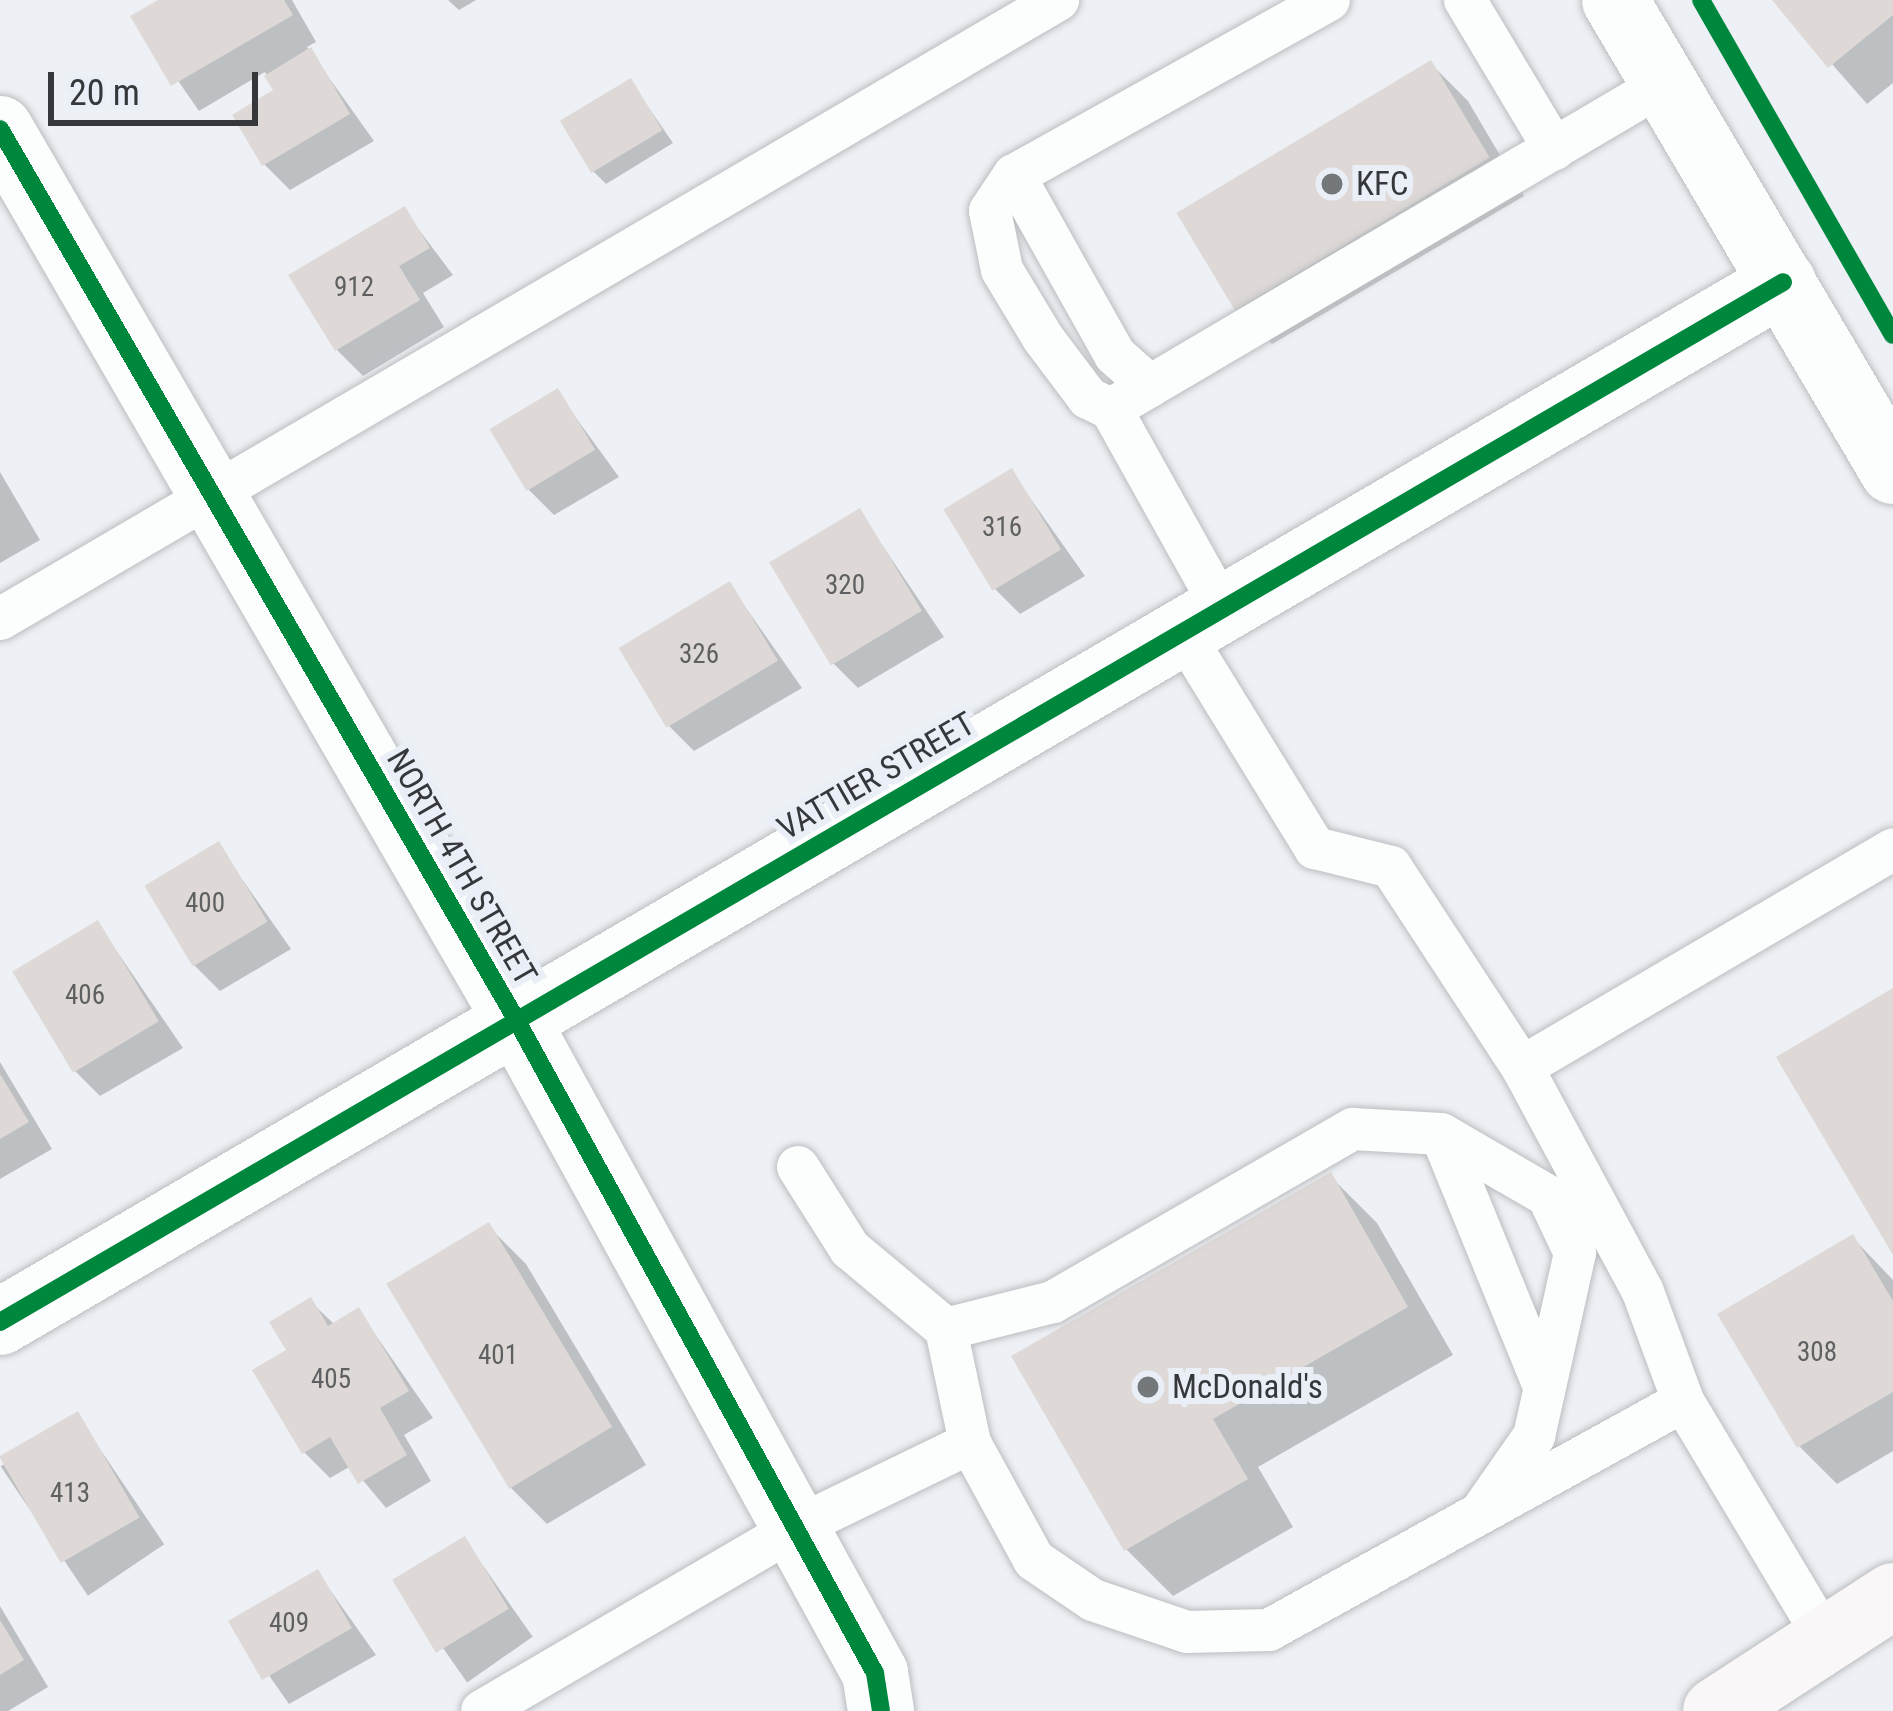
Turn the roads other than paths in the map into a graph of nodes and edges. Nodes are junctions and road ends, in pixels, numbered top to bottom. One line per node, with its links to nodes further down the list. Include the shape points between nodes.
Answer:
1 (1058, 0): 13 (lane)
2 (1329, 0): 8 (lane)
3 (1465, 0): 7 (lane)
4 (1615, 0): 5 (street)
5 (1665, 83): 7 (lane); 9 (street)
6 (0, 129): 13 (street, NORTH 4TH STREET)
7 (1554, 148): 10 (lane)
8 (1014, 175): 10 (lane, via 1115,356); 11 (lane, via 990,211 1002,270 1088,398)
9 (1783, 282): 12 (street); 15 (street, VATTIER STREET)
10 (1150, 386): 11 (lane)
11 (1111, 410): 15 (lane)
12 (1893, 471)
13 (212, 495): 14 (lane); 17 (street, NORTH 4TH STREET)
14 (0, 620)
15 (1203, 621): 17 (street, VATTIER STREET); 18 (lane, via 1315,848 1391,867)
16 (1893, 849): 18 (lane)
17 (517, 1021): 21 (street, VATTIER STREET); 27 (street, NORTH 4TH STREET)
18 (1522, 1067): 24 (lane, via 1643,1292)
19 (1441, 1134): 22 (lane, via 1353,1129 1053,1302); 23 (lane); 23 (lane, via 1548,1196 1575,1252)
20 (798, 1167): 22 (lane, via 850,1250)
21 (0, 1322)
22 (946, 1328): 25 (lane)
23 (1542, 1382): 26 (lane, via 1534,1436)
24 (1683, 1400): 26 (lane); 29 (lane)
25 (970, 1443): 26 (lane, via 1034,1560 1094,1600 1187,1632 1270,1630); 27 (lane)
26 (1481, 1512)
27 (793, 1529): 30 (street, NORTH 4TH STREET); 31 (lane)
28 (1893, 1596): 29 (main road)
29 (1826, 1640): 32 (main road)
30 (894, 1698)
31 (482, 1711)
32 (1716, 1711)

